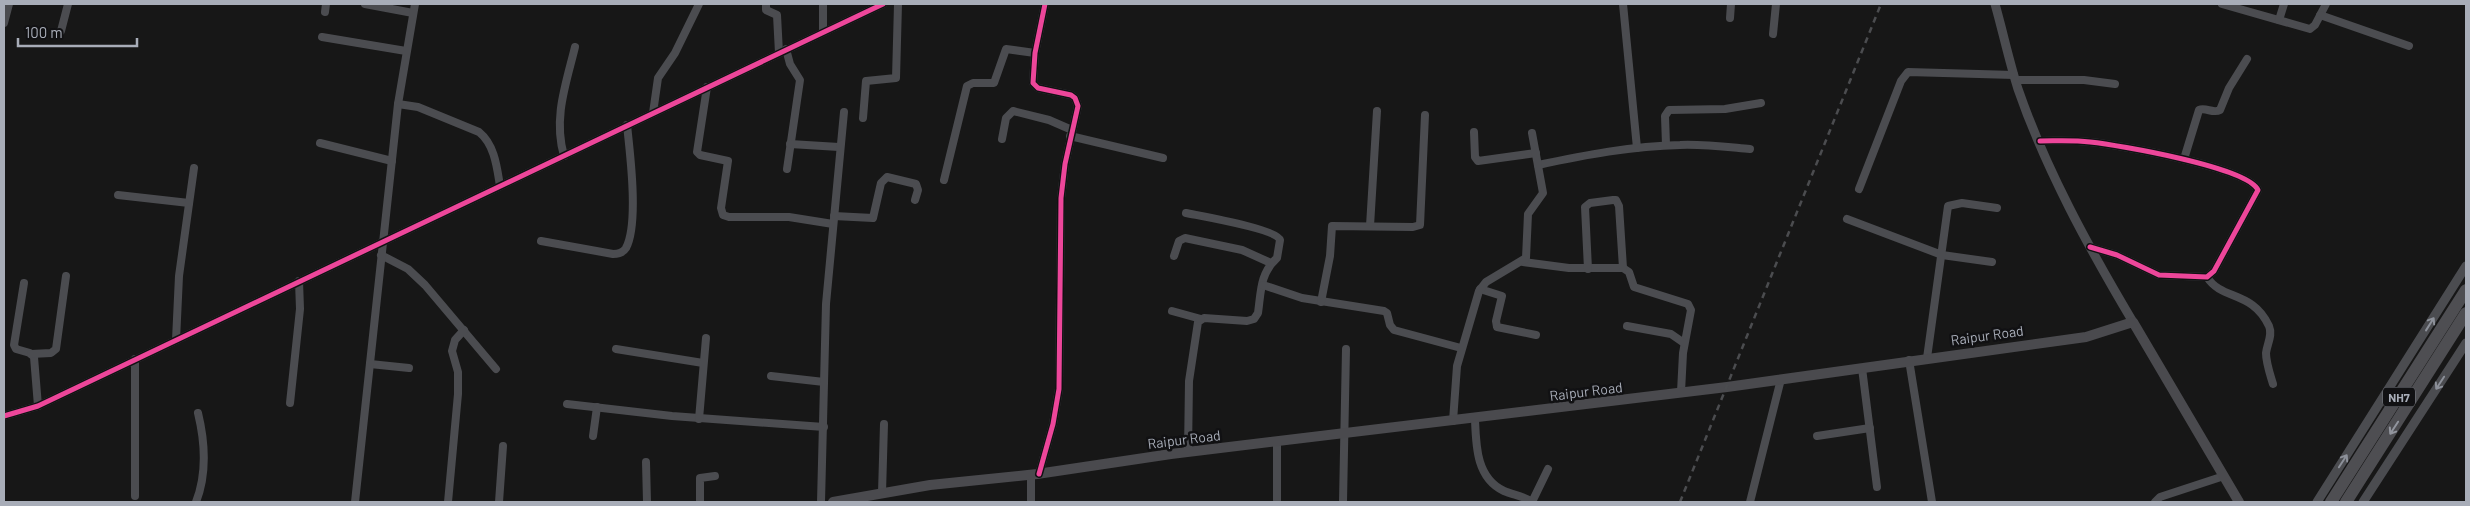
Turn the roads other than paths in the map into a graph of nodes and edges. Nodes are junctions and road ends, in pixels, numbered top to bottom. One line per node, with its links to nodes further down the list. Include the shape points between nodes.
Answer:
1 (9, 4): 23 (street)
2 (68, 4): 24 (street)
3 (365, 4): 19 (street)
4 (415, 4): 19 (street)
5 (699, 4): 41 (street, via 675,53 658,78)
6 (766, 4): 31 (street, via 766,10 777,15)
7 (823, 4): 25 (street)
8 (883, 4): 25 (street)
9 (898, 4): 43 (street, via 896,78 866,81)
10 (1045, 4): 32 (street)
11 (1623, 4): 54 (street)
12 (1731, 4): 21 (street)
13 (1775, 4): 14 (street); 26 (street)
14 (1781, 4)
15 (1995, 4): 34 (street)
16 (2222, 4): 22 (street)
17 (2284, 4): 22 (street)
18 (2326, 4): 20 (street)
19 (413, 13): 30 (street)
20 (2320, 15): 22 (street, via 2310,29); 28 (street)
21 (1730, 18)
22 (2279, 20)
23 (4, 23)
24 (62, 31)
25 (823, 32): 31 (street)
26 (1773, 34)
27 (322, 36): 30 (street)
28 (2408, 46)
29 (575, 47): 57 (street, via 559,116 558,135)
30 (406, 51): 38 (street)
31 (782, 51): 36 (street); 51 (street, via 800,80)
32 (1035, 53): 46 (street, via 1032,80 1035,86 1071,95 1077,101); 64 (street, via 1006,49 994,83 967,86)
33 (2247, 59): 59 (street, via 2220,110 2199,110)
34 (2015, 78): 35 (street); 49 (street); 66 (street, via 1914,71 1904,75)
35 (2115, 84)
36 (708, 87): 41 (street); 73 (street, via 697,152 728,161 721,208 723,215)
37 (1762, 103): 52 (street, via 1725,109 1669,110 1665,116)
38 (398, 104): 60 (street); 65 (street, via 418,107 480,132 493,154)
39 (844, 112): 53 (street)
40 (1377, 112): 74 (street)
41 (652, 113): 44 (street)
42 (1425, 115): 74 (street, via 1420,224)
43 (863, 118)
44 (627, 125): 57 (street); 76 (street, via 632,180 631,224 626,249 613,254)
45 (1474, 132): 56 (street, via 1478,161)
46 (1071, 133): 48 (street, via 1049,120 1013,111 1006,118); 58 (street); 143 (street, via 1060,198 1059,389 1053,424)
47 (1532, 133): 56 (street)
48 (1002, 139)
49 (2040, 141): 59 (street, via 2098,143); 77 (street)
50 (320, 143): 60 (street)
51 (790, 144): 53 (street); 63 (street)
52 (1666, 145): 54 (street); 55 (street)
53 (839, 147): 73 (street)
54 (1637, 148): 61 (street)
55 (1750, 149)
56 (1536, 153): 61 (street)
57 (564, 156): 65 (street)
58 (1163, 158)
59 (2184, 159): 88 (street, via 2234,175 2252,183 2258,190 2214,271)
60 (392, 161): 75 (street)
61 (1538, 165): 82 (street, via 1543,195 1529,210 1528,253)
62 (194, 168): 69 (street)
63 (787, 169)
64 (944, 180)
65 (500, 186): 75 (street)
66 (1859, 189)
67 (118, 195): 69 (street)
68 (915, 200): 73 (street, via 916,184 887,177 881,184 873,218)
69 (189, 203): 103 (street)
70 (1997, 208): 80 (street, via 1950,204)
71 (1186, 213): 81 (street, via 1279,236 1278,255)
72 (1847, 219): 80 (street)
73 (833, 220): 120 (street)
74 (1370, 226): 94 (street, via 1332,226)
75 (383, 241): 78 (street); 89 (street)
76 (541, 241)
77 (2090, 247): 88 (street, via 2117,255 2159,275); 98 (street)
78 (382, 255): 100 (street, via 415,275); 114 (street)
79 (1174, 256): 81 (street, via 1179,241 1185,238 1242,250)
80 (1942, 256): 83 (street); 110 (street)
81 (1271, 262): 91 (street)
82 (1523, 262): 86 (street); 92 (street, via 1486,282)
83 (1992, 262)
84 (2466, 266): 166 (street, one-way to 84)
85 (1623, 268): 86 (street); 86 (street, via 1619,206 1613,200 1590,203 1585,207); 104 (street, via 1629,272 1634,287 1690,306)
86 (1588, 269)
87 (66, 276): 109 (street, via 56,349 51,353)
88 (2207, 277): 121 (street, via 2216,287 2251,302 2264,318 2271,330 2266,354)
89 (299, 281): 103 (street); 123 (street, via 300,309)
90 (24, 283): 109 (street, via 14,344 16,349)
91 (1262, 285): 94 (street); 97 (street, via 1258,313 1254,319)
92 (1480, 289): 101 (street, via 1502,296 1497,327); 106 (street)
93 (2466, 290): 167 (highway, NH7)
94 (1321, 302): 106 (street, via 1384,311 1394,330)
95 (1172, 311): 97 (street)
96 (2466, 313): 168 (highway, NH7, one-way to 168)
97 (1201, 319): 140 (street, via 1197,325 1189,381)
98 (2133, 322): 110 (main road, Raipur Road, via 2095,335); 145 (main road)
99 (1627, 326): 104 (street, via 1664,332)
100 (464, 330): 116 (street); 153 (street, via 455,340 452,351 458,372 458,394)
101 (1536, 335)
102 (706, 338): 113 (street)
103 (176, 340): 111 (street)
104 (1684, 343): 122 (street)
105 (2466, 343): 169 (street, one-way to 169)
106 (1461, 348): 131 (street, via 1453,392)
107 (616, 349): 113 (street)
108 (1346, 349): 135 (street)
109 (31, 354): 125 (street)
110 (1927, 358): 112 (main road, Raipur Road)
111 (135, 359): 125 (street); 148 (street)
112 (1909, 360): 117 (main road, Raipur Road); 163 (street)
113 (703, 363): 129 (street)
114 (370, 364): 115 (street); 152 (street)
115 (409, 368)
116 (496, 368)
117 (1862, 368): 119 (main road, Raipur Road); 134 (street)
118 (771, 376): 120 (street)
119 (1781, 379): 122 (main road, Raipur Road); 162 (street)
120 (824, 382): 133 (street)
121 (2272, 384)
122 (1681, 392): 130 (main road, Raipur Road)
123 (290, 404)
124 (566, 404): 126 (street)
125 (38, 406): 128 (street)
126 (597, 407): 129 (street); 136 (street)
127 (198, 413): 151 (street, via 203,469 202,486)
128 (4, 416)
129 (699, 418): 133 (street)
130 (1475, 419): 131 (main road, Raipur Road); 161 (street, via 1477,455 1486,474 1503,490)
131 (1453, 421): 135 (main road, Raipur Road)
132 (884, 424): 147 (street)
133 (824, 427): 157 (street)
134 (1870, 428): 137 (street); 146 (street)
135 (1344, 434): 138 (main road, Raipur Road); 160 (street)
136 (592, 436)
137 (1817, 436)
138 (1277, 442): 140 (main road, Raipur Road); 149 (street)
139 (503, 446): 154 (street)
140 (1188, 452): 143 (main road, Raipur Road)
141 (646, 462): 155 (street)
142 (1548, 469): 161 (street)
143 (1035, 474): 147 (main road, Raipur Road); 159 (street)
144 (714, 476): 156 (street, via 700,478)
145 (2224, 476): 164 (street, via 2160,496); 165 (main road)
146 (1877, 487)
147 (882, 493): 150 (main road, Raipur Road)
148 (135, 496)
149 (1277, 500)
150 (851, 501): 158 (main road, Raipur Road)
151 (196, 502)
152 (355, 502)
153 (448, 502)
154 (499, 502)
155 (647, 502)
156 (700, 502)
157 (821, 502)
158 (833, 502)
159 (1031, 502)
160 (1343, 502)
161 (1532, 502)
162 (1750, 502)
163 (1932, 502)
164 (2155, 502)
165 (2238, 502)
166 (2317, 502)
167 (2331, 502)
168 (2346, 502)
169 (2363, 502)

